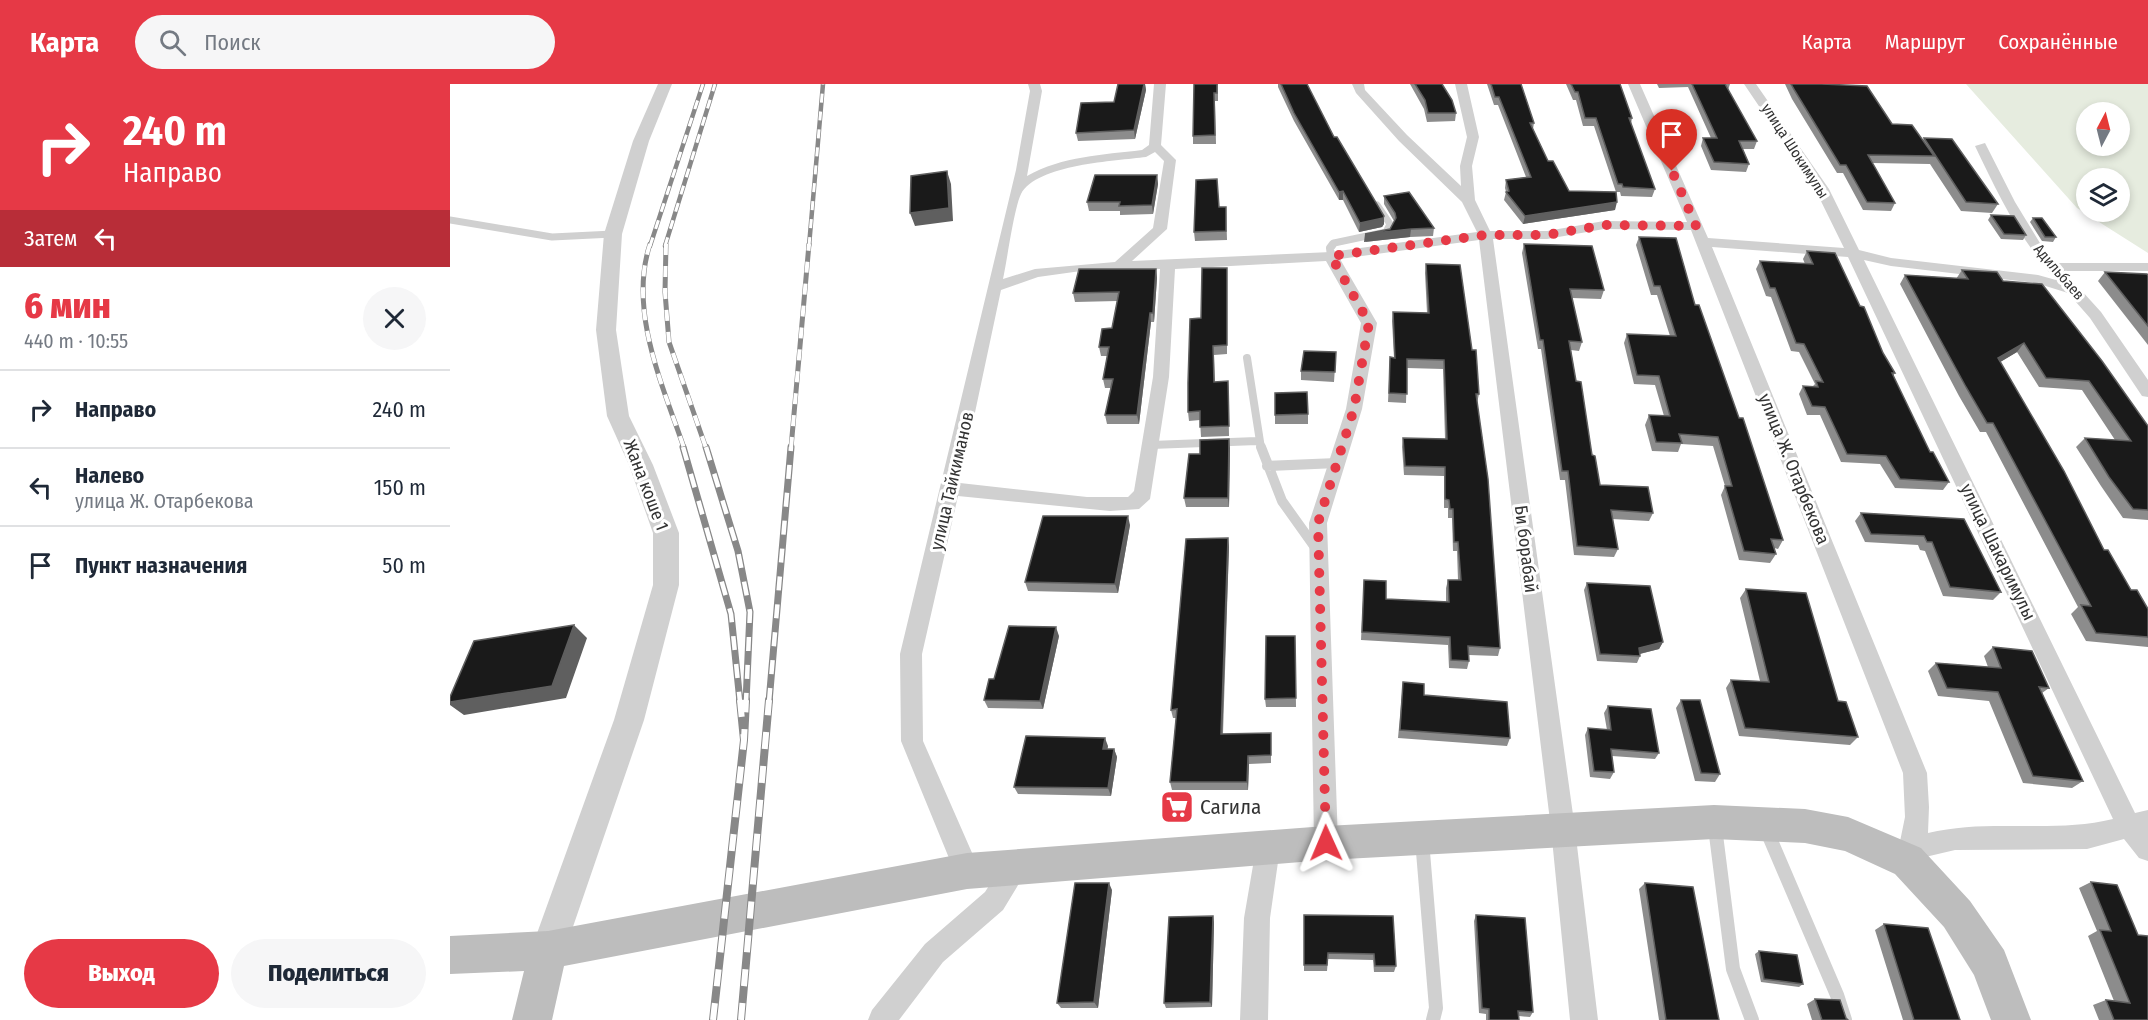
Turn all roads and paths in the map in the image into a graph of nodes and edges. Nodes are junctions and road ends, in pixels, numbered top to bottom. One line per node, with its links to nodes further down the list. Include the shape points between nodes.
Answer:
1 (665, 84): 14 (street, Жана коше 1, via 641,141)
2 (1034, 84): 10 (street, улица Тайкиманов, via 1036,91)
3 (1160, 84): 8 (street)
4 (1358, 84): 11 (street, via 1402,138)
5 (1461, 84): 11 (street, Би борабай, via 1473,137 1466,166)
6 (1634, 84): 15 (street, улица Ж. Отарбекова)
7 (1750, 84): 17 (street, улица Шокимулы, via 1822,189)
8 (1155, 146): 10 (street, via 1146,153 1060,164 1031,176); 19 (street, via 1170,160 1160,229)
9 (1981, 146): 21 (street, Адильбаев, via 2008,202)
10 (1015, 192): 23 (street, улица Тайкиманов)
11 (1468, 200): 16 (street, Би борабай)
12 (1377, 204): 18 (lane, via 1390,224 1386,232 1334,243)
13 (450, 220): 14 (lane, via 519,234 589,238)
14 (613, 234): 44 (street, Жана коше 1, via 606,330 618,416 666,532 666,585 629,720)
15 (1699, 234): 16 (street, via 1604,225 1547,235); 17 (street); 41 (street, улица Ж. Отарбекова, via 1914,773 1919,808)
16 (1485, 235): 18 (street); 36 (street, Би борабай)
17 (1851, 253): 24 (street, via 1892,262 2038,279); 35 (street, улица Шакаримулы, via 2102,766)
18 (1331, 256): 20 (street); 29 (street, via 1369,323 1354,409)
19 (1121, 264): 20 (street); 23 (street, via 1035,273)
20 (1168, 265): 28 (street, via 1164,345)
21 (2052, 267): 22 (lane); 24 (street, Адильбаев)
22 (2148, 267)
23 (996, 286): 31 (street, улица Тайкиманов)
24 (2074, 290): 26 (street, Адильбаев, via 2096,315)
25 (1247, 358): 27 (lane)
26 (2148, 392)
27 (1257, 441): 28 (lane); 30 (lane)
28 (1150, 445): 31 (street, via 1143,494 1132,504 1111,506 993,490)
29 (1337, 463): 30 (lane); 32 (street, via 1318,523)
30 (1266, 466): 32 (lane, via 1282,502)
31 (950, 489): 43 (street, улица Тайкиманов, via 911,654 912,741)
32 (1319, 552): 38 (street)
33 (1714, 822): 34 (main road); 36 (main road); 51 (lane, via 1733,969)
34 (1763, 823): 41 (main road, via 1848,834); 52 (lane)
35 (2138, 824): 40 (street, улица Шакаримулы); 41 (street, via 2087,837 1955,838)
36 (1563, 829): 37 (main road); 50 (street, Би борабай)
37 (1421, 837): 38 (main road); 49 (lane, via 1436,1008)
38 (1326, 843): 39 (main road)
39 (1268, 848): 42 (main road); 48 (street, via 1257,918)
40 (2148, 849)
41 (1911, 854): 53 (main road, via 1990,964)
42 (1016, 867): 43 (main road); 47 (street, via 994,902 934,953)
43 (967, 870): 44 (main road)
44 (548, 950): 45 (main road); 46 (main road)
45 (450, 955)
46 (532, 1020)
47 (882, 1020)
48 (1254, 1020)
49 (1433, 1020)
50 (1584, 1020)
51 (1752, 1020)
52 (1845, 1020)
53 (2011, 1020)

